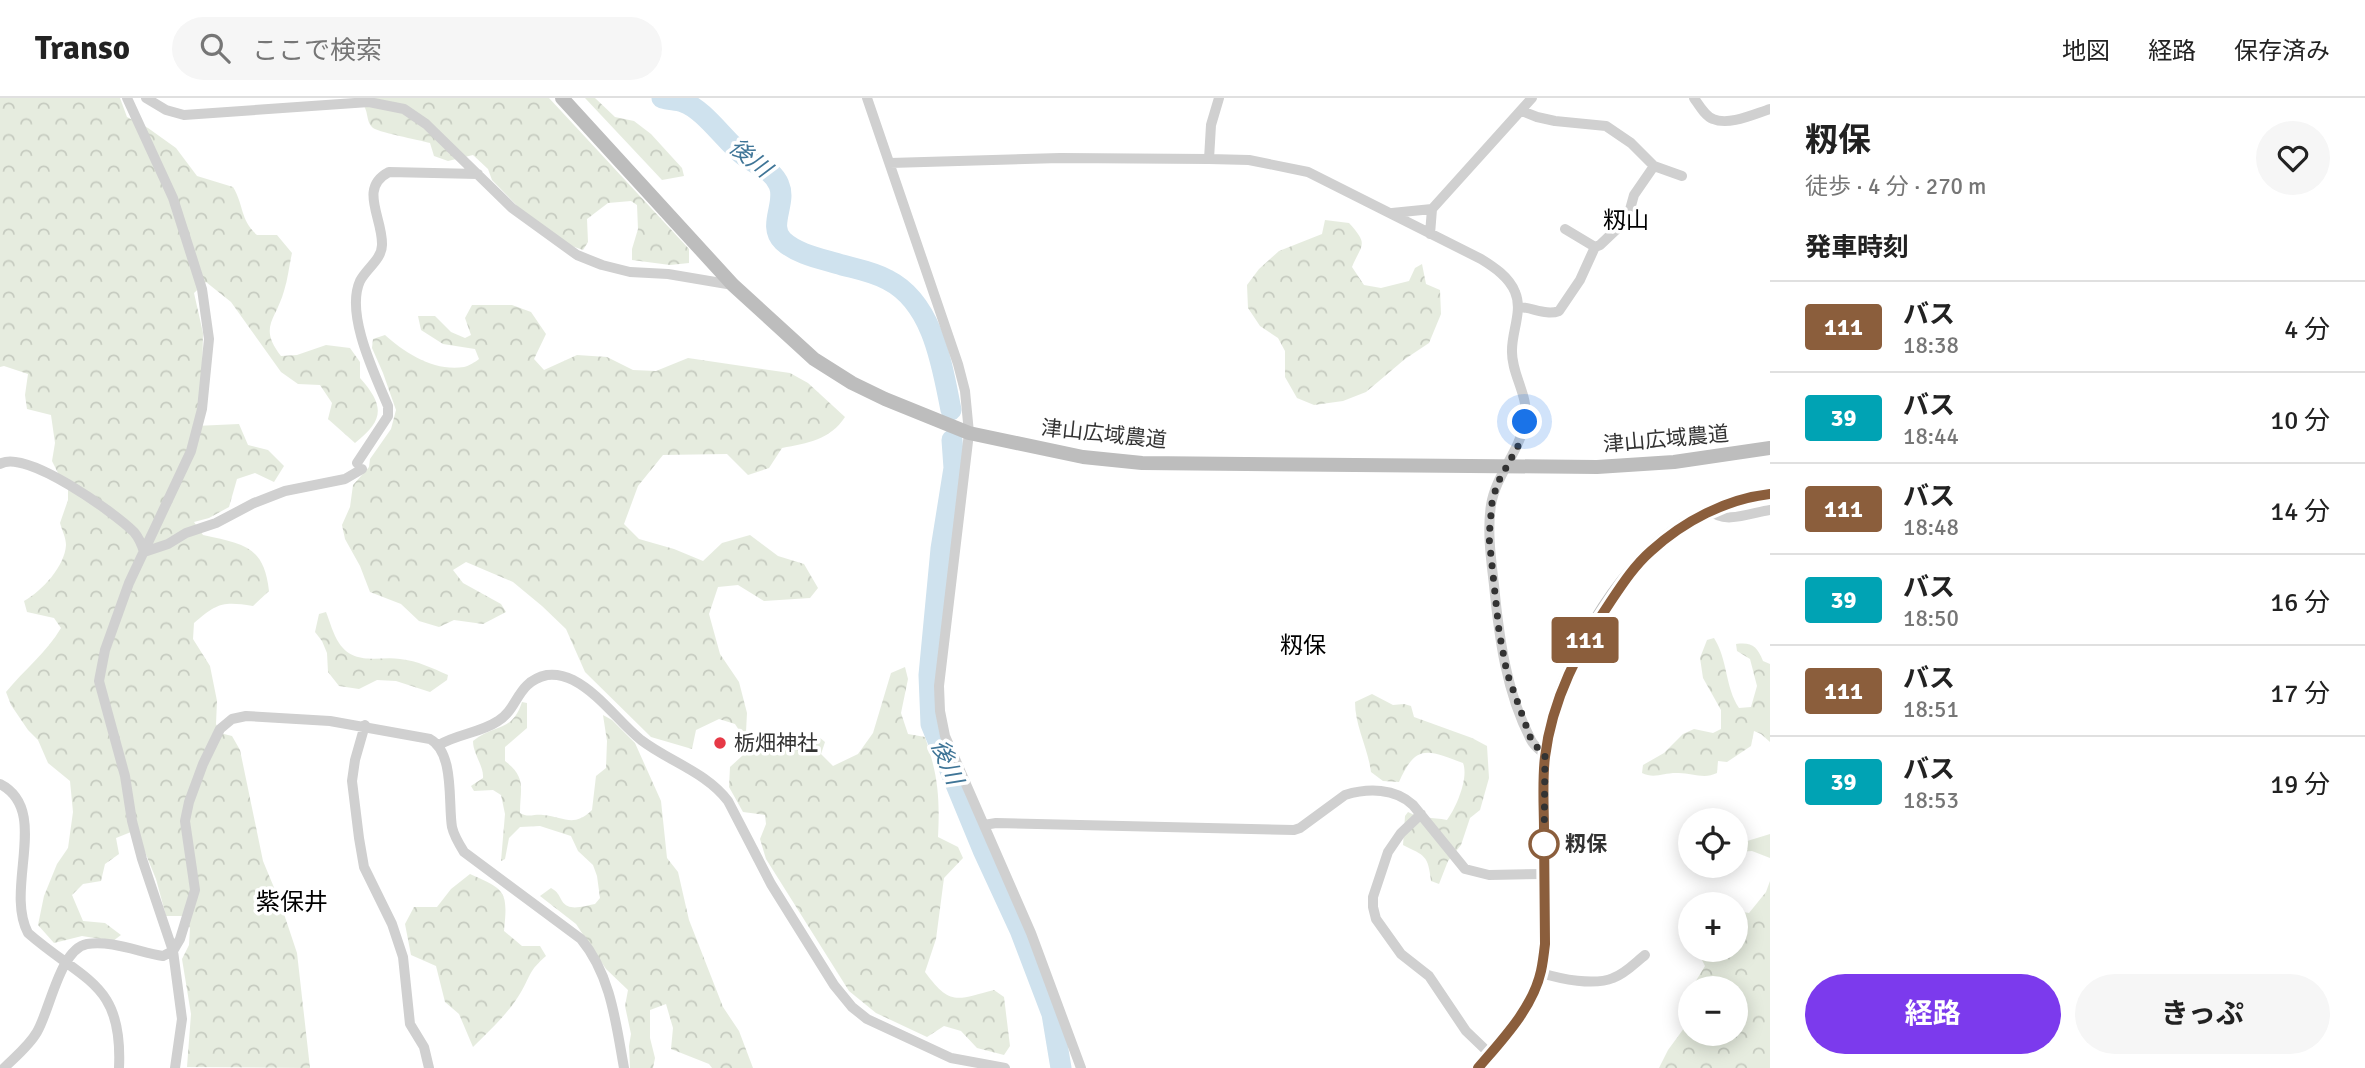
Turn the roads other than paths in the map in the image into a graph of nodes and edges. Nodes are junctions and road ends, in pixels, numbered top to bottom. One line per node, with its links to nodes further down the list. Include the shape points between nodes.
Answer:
1 (127, 98): 29 (street, via 177,209 202,289 209,339 202,409 191,451)
2 (146, 98): 13 (street, via 184,115 369,102 389,105 426,124)
3 (562, 98): 20 (street, 津山広域農道)
4 (867, 98): 11 (street)
5 (1219, 98): 10 (street, via 1210,125)
6 (1532, 98): 9 (street)
7 (1694, 98): 8 (street, via 1707,115 1724,121)
8 (1770, 110)
9 (1522, 111): 12 (street, via 1555,121 1606,125); 15 (street)
10 (1209, 159): 11 (street); 16 (street, via 1249,160 1308,172)
11 (890, 163): 22 (street, via 958,364)
12 (1654, 166): 14 (street); 19 (street, via 1619,227)
13 (478, 174): 20 (street, via 512,208 577,255 630,272); 29 (street, via 389,172 375,183 373,198 383,247 356,294 359,334 388,416 359,466 345,479 285,491)
14 (1682, 176)
15 (1432, 209): 16 (street); 18 (street)
16 (1389, 213): 18 (street)
17 (1565, 229): 19 (street)
18 (1430, 234): 21 (street, via 1499,270 1515,292)
19 (1595, 247): 21 (street, via 1559,311)
20 (733, 285): 22 (street, 津山広域農道, via 814,359 852,383)
21 (1518, 307): 25 (street, via 1513,364 1527,410)
22 (969, 433): 25 (street, 津山広域農道, via 1083,457 1142,463); 35 (street, via 940,711)
23 (1770, 448): 25 (street, 津山広域農道, via 1640,465)
24 (0, 464): 29 (street, via 16,461 86,495 136,534)
25 (1507, 467): 32 (street, via 1497,484 1490,516 1499,631 1517,703 1532,742)
26 (1770, 494): 27 (street)
27 (1712, 510): 28 (street, via 1724,518); 32 (street, via 1685,524 1649,553 1610,602 1568,672)
28 (1770, 510)
29 (144, 552): 37 (street, via 118,611 99,681 142,859)
30 (365, 726): 31 (street, via 430,739); 37 (street, via 246,716 232,719 220,729 189,802 185,821 195,890); 45 (street, via 352,781 364,867 403,957 410,1024)
31 (439, 745): 46 (street, via 450,782 455,837 464,852 571,931 593,954 614,1015); 47 (street, via 498,721 508,713 519,691 532,682 556,675 571,679 639,738 719,789 811,950 852,1007 867,1019 951,1058)
32 (1545, 755): 36 (street)
33 (0, 784): 39 (street, via 12,792 26,825 19,898 22,921 28,933)
34 (1421, 814): 35 (street, via 1406,798 1375,791 1345,795 1294,830); 36 (street, via 1465,869 1489,875); 41 (street, via 1388,852 1373,897 1376,919 1401,954 1429,976 1466,1031)
35 (984, 825): 48 (street, via 1031,933)
36 (1544, 874): 40 (street)
37 (173, 951): 39 (street, via 163,956 96,943 82,945); 44 (street, via 182,1019)
38 (1645, 955): 40 (street, via 1604,980)
39 (65, 963): 42 (street, via 39,1030); 43 (street, via 94,984 111,1007 118,1025)
40 (1541, 973): 41 (street, via 1530,999)
41 (1490, 1054): 49 (street)
42 (4, 1068)
43 (119, 1068)
44 (176, 1068)
45 (429, 1068)
46 (624, 1068)
47 (1005, 1068)
48 (1081, 1068)
49 (1478, 1068)

